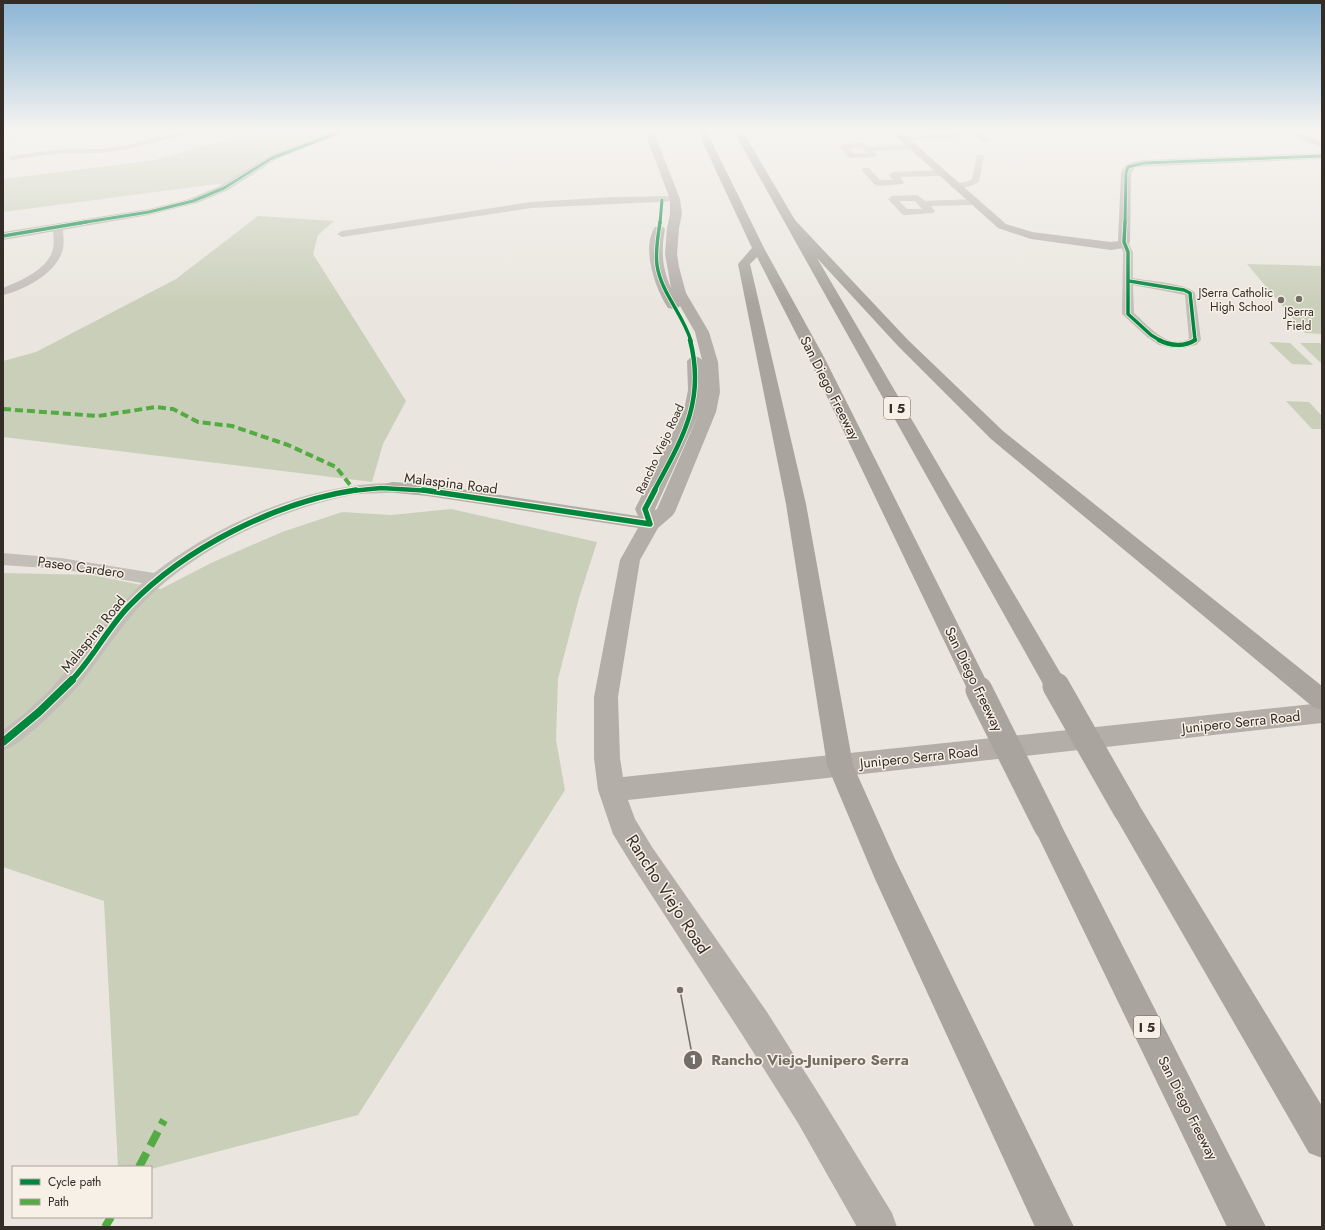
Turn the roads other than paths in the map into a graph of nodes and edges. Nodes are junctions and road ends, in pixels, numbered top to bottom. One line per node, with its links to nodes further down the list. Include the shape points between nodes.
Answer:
1 (225, 187): 11 (street, via 193,201 149,212)
2 (663, 187): 7 (street, Rancho Viejo Road)
3 (729, 187): 15 (highway, San Diego Freeway / I 5)
4 (770, 187): 10 (highway, I 5)
5 (957, 187): 8 (street)
6 (1126, 187): 14 (street)
7 (665, 196): 12 (street, via 531,205); 19 (street, Rancho Viejo Road, via 656,253 668,278 702,332 710,362 712,392 708,412 665,512)
8 (973, 202): 9 (street); 14 (street, via 996,222 1019,232 1100,246 1115,246)
9 (923, 204): 9 (street, via 917,198 892,199 905,212 930,211)
10 (791, 223): 22 (highway, via 903,343 997,435); 27 (highway, I 5, bridge, via 1126,809)
11 (58, 227): 13 (street); 17 (street, via 54,259 38,274)
12 (342, 234)
13 (3, 236)
14 (1124, 242): 16 (street, via 1128,252)
15 (758, 248): 25 (highway, via 744,264 796,504); 30 (highway, San Diego Freeway / I 5, bridge, via 816,357)
16 (1129, 281): 16 (street, via 1190,293 1195,340 1191,344 1180,345 1160,341 1128,314)
17 (3, 292)
18 (392, 488): 19 (street, Malaspina Road, via 427,490); 21 (street, Malaspina Road, via 354,490 287,508 219,539)
19 (650, 524): 26 (street, Rancho Viejo Road, via 630,560 606,697 607,758)
20 (3, 559): 21 (street, Paseo Cardero, via 26,559 103,569)
21 (158, 580): 24 (street, Malaspina Road, via 129,607 73,678 28,724)
22 (1322, 700)
23 (1322, 713): 25 (street, Junipero Serra Road)
24 (3, 742)
25 (840, 765): 26 (street, Junipero Serra Road); 29 (highway, via 885,869)
26 (611, 790): 28 (street, Rancho Viejo Road, via 623,824 642,856 763,1037)
27 (1322, 1140)
28 (878, 1227)
29 (1055, 1227)
30 (1247, 1227)

